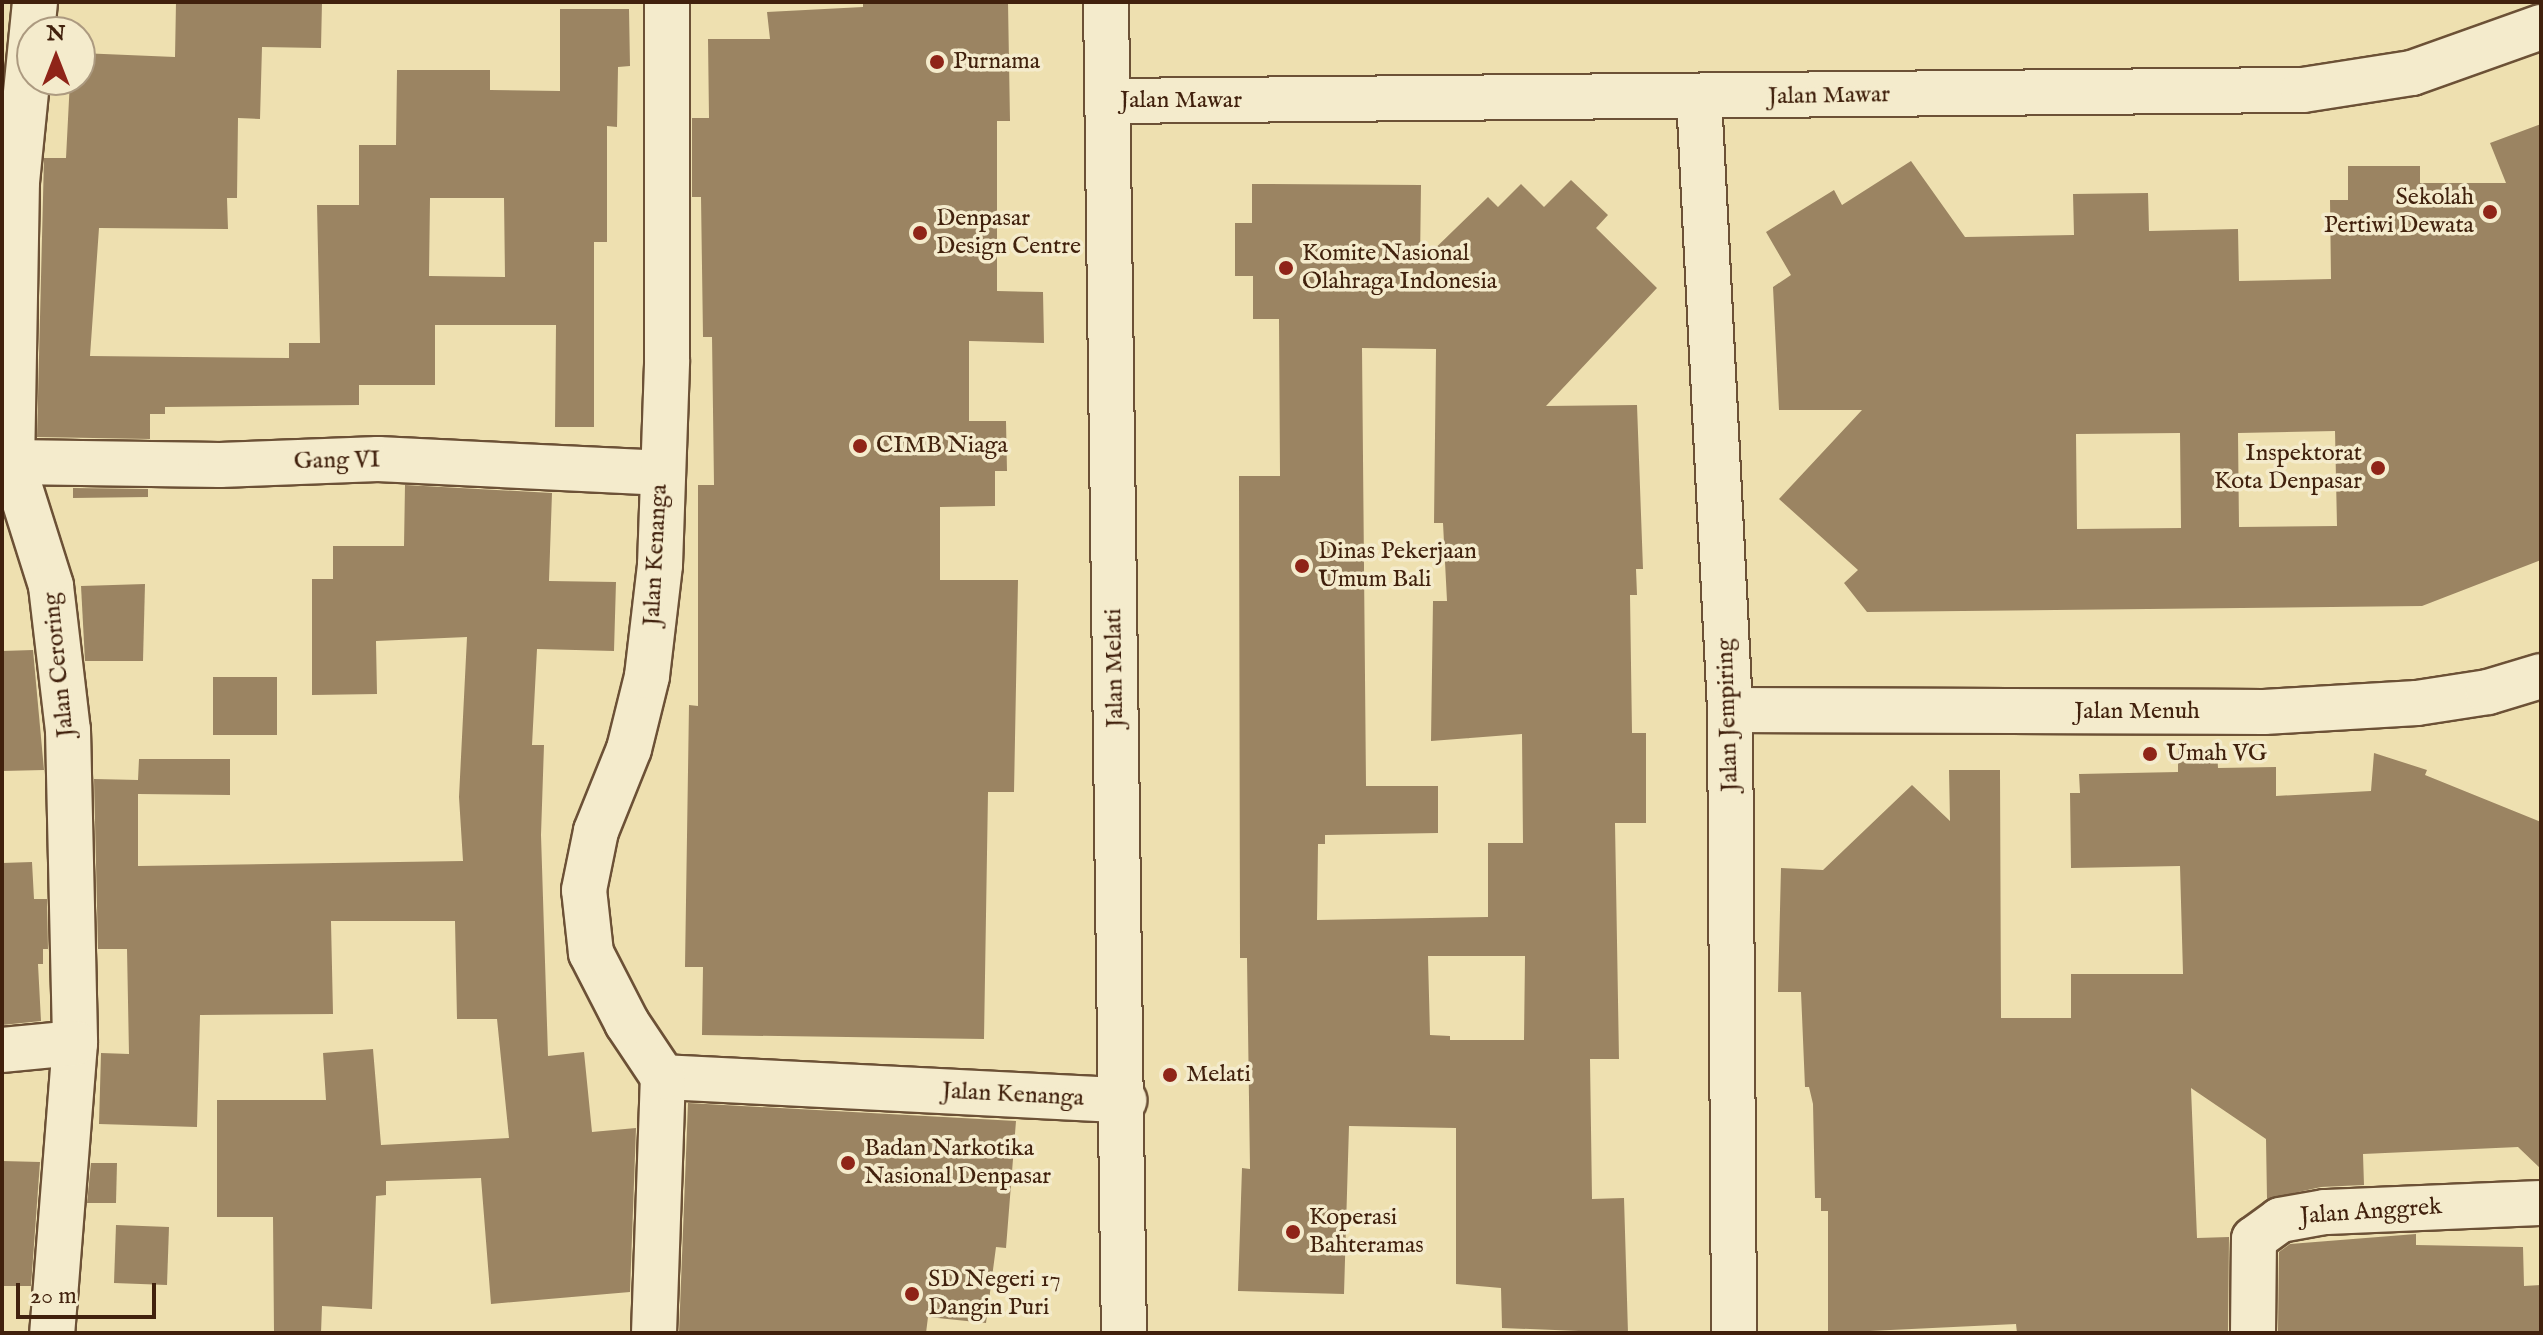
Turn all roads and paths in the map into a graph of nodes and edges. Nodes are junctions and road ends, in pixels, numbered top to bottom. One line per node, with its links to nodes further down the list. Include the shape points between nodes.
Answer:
1 (35, 2): 8 (street, Jalan Ceroring, via 17,181)
2 (667, 2): 7 (street, Jalan Kenanga, via 667,360)
3 (1106, 2): 6 (street, Jalan Melati)
4 (2541, 27): 5 (street, Jalan Mawar, via 2412,73 2303,90)
5 (1699, 97): 6 (street, Jalan Mawar); 10 (street, Jalan Jempiring)
6 (1107, 101): 14 (street, Jalan Melati)
7 (660, 473): 8 (street, Gang VI, via 378,459); 13 (street, Jalan Kenanga, via 660,565 647,676 629,749 596,831 584,890 591,953 627,1023)
8 (11, 476): 11 (street, Jalan Ceroring, via 51,586 63,658)
9 (2541, 676): 10 (street, Jalan Menuh, via 2488,692 2417,703 2264,712)
10 (1730, 710): 19 (street, Jalan Jempiring)
11 (75, 1043): 12 (street); 16 (street, Jalan Ceroring)
12 (2, 1050)
13 (663, 1077): 14 (street, Jalan Kenanga); 17 (street)
14 (1124, 1100): 18 (street, Jalan Melati)
15 (2541, 1203): 20 (street, Jalan Anggrek, via 2325,1212 2280,1220 2254,1239)
16 (52, 1333)
17 (654, 1333)
18 (1124, 1333)
19 (1734, 1333)
20 (2253, 1333)

